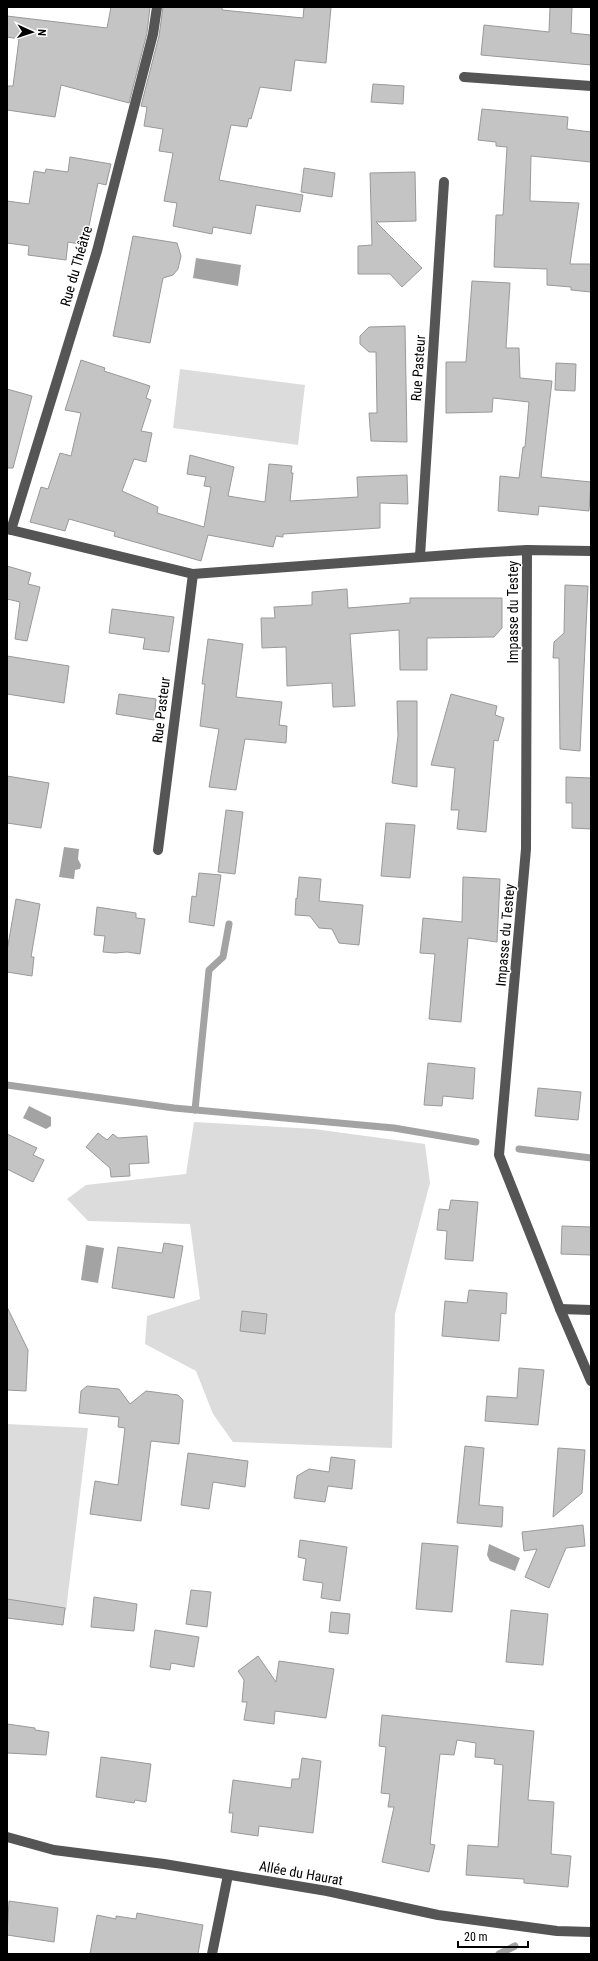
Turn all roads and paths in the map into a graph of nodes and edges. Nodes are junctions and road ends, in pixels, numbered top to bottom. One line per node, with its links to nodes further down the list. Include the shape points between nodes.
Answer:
1 (157, 7): 5 (street, Rue du Théâtre, via 153,34 97,251)
2 (464, 77): 3 (street)
3 (591, 86)
4 (444, 182): 8 (street, Rue Pasteur)
5 (9, 530): 9 (street)
6 (527, 550): 7 (street); 8 (street); 11 (street, Impasse du Testey, via 526,849 499,1155)
7 (591, 551)
8 (420, 556): 9 (street)
9 (193, 574): 10 (street, Rue Pasteur)
10 (158, 850)
11 (560, 1309): 12 (street); 13 (street, Impasse du Testey)
12 (591, 1310)
13 (591, 1381)
14 (7, 1837): 15 (street, Allée du Haurat, via 54,1850)
15 (228, 1875): 16 (street, Allée du Haurat, via 327,1891 438,1915 557,1932); 17 (street)
16 (591, 1932)
17 (212, 1954)

